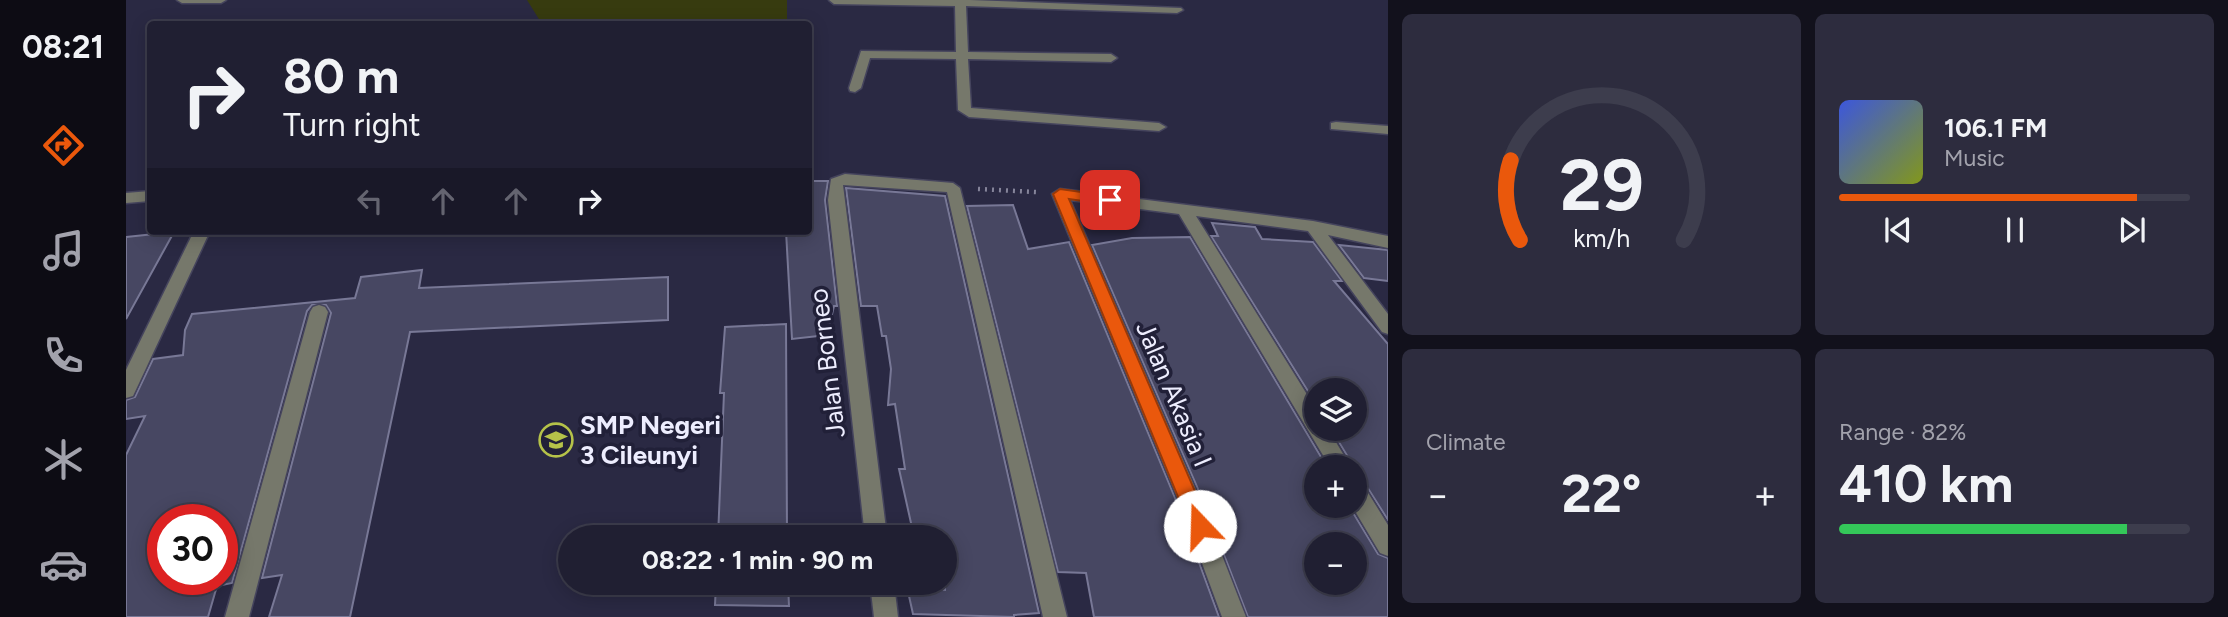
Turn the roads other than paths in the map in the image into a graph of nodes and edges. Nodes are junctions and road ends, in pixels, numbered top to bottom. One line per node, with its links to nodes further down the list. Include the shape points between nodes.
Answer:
1 (182, 0): 2 (street)
2 (221, 0)
3 (834, 1): 4 (street)
4 (959, 1): 5 (street); 6 (street)
5 (1177, 10)
6 (962, 55): 7 (street); 8 (street, via 865,54); 10 (street, via 965,110 974,114)
7 (1111, 58)
8 (855, 88)
9 (1336, 126): 11 (street)
10 (1159, 127)
11 (1388, 130)
12 (147, 196): 13 (street)
13 (126, 198)
14 (1184, 210): 15 (street); 21 (street); 29 (street, Jalan Akasia I, via 1060,194 1186,491)
15 (1313, 226): 17 (street); 19 (street)
16 (200, 235): 20 (street)
17 (1388, 242)
18 (319, 312): 26 (street)
19 (1388, 327)
20 (126, 390)
21 (1304, 407)
22 (1367, 511): 24 (street)
23 (875, 525): 28 (street, Jalan Borneo, via 836,200 836,182 853,179 953,188)
24 (1388, 545)
25 (883, 595): 27 (street)
26 (237, 617)
27 (886, 617)
28 (1055, 617)
29 (1234, 617)

